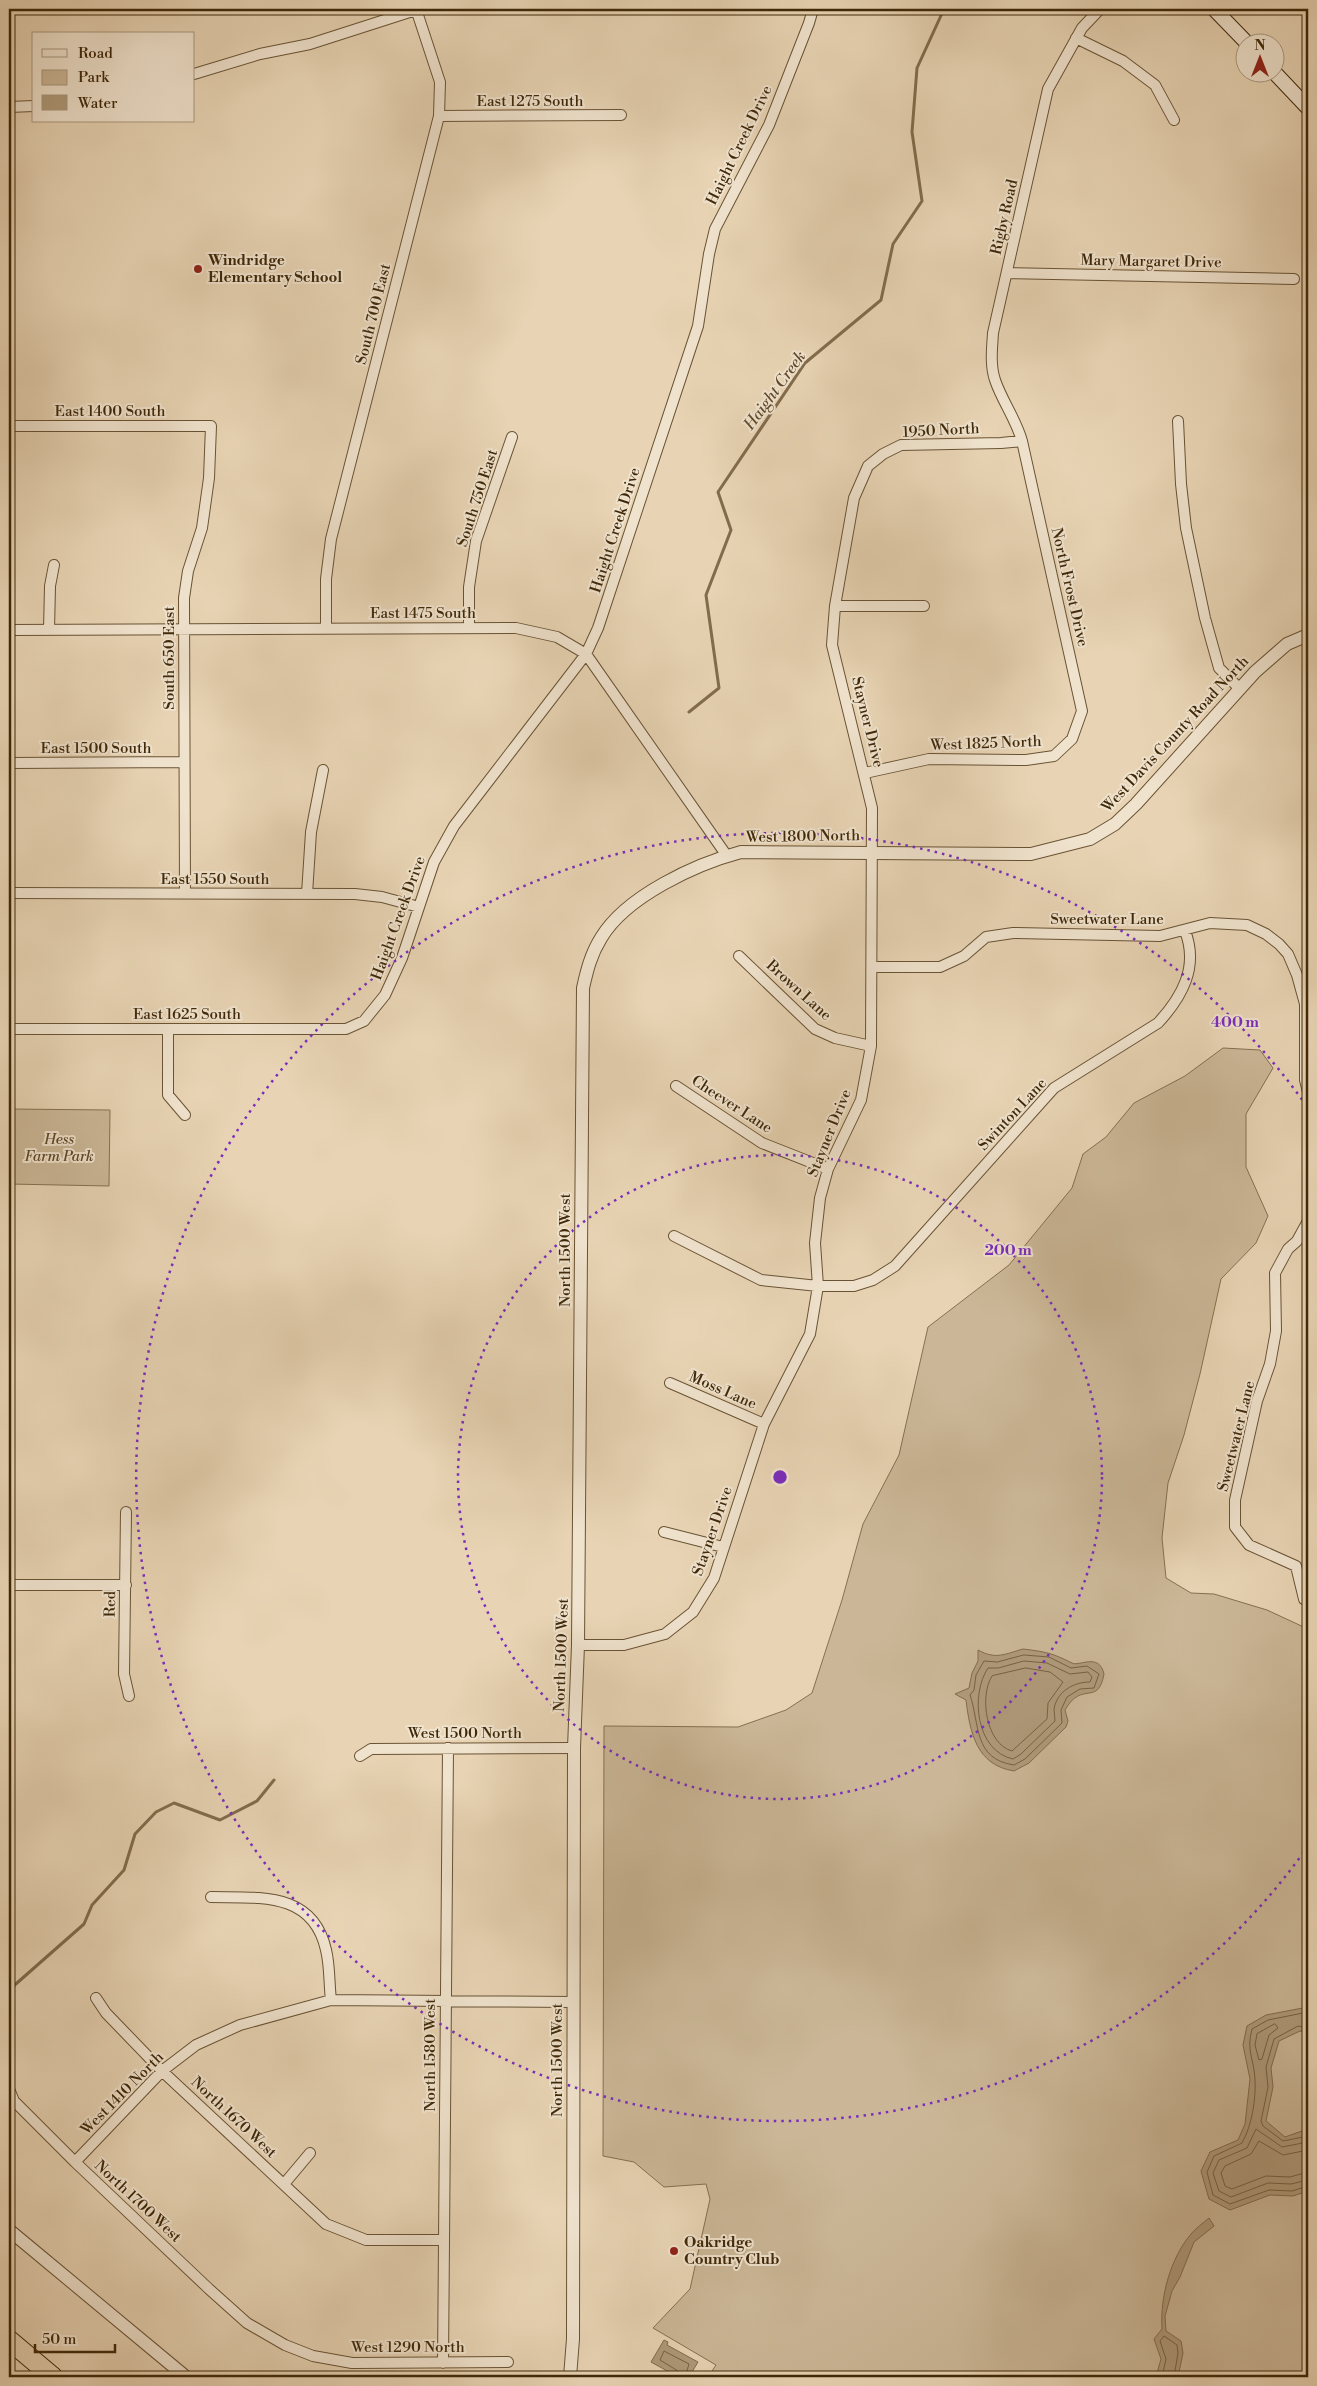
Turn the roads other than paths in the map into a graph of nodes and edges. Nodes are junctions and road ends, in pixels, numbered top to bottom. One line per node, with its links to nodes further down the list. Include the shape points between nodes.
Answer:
1 (418, 9): 7 (street, via 310,44 260,54); 13 (street, South 700 East, via 440,82)
2 (813, 9): 32 (street, Haight Creek Drive, via 769,125 715,229 698,326 598,628)
3 (1100, 9): 6 (street, Rigby Road)
4 (1214, 9): 5 (main road)
5 (1236, 32)
6 (1076, 38): 14 (street, via 1124,62 1155,85); 15 (street, Rigby Road, via 1048,89)
7 (195, 74)
8 (1283, 82): 11 (main road)
9 (32, 106): 10 (street)
10 (9, 107)
11 (1308, 108)
12 (621, 115): 13 (street, East 1275 South)
13 (439, 116): 28 (street, South 700 East, via 331,539 326,579)
14 (1174, 120)
15 (1007, 272): 16 (street, Mary Margaret Drive); 21 (street, Rigby Road, via 993,333 991,362 995,380)
16 (1294, 279)
17 (1178, 421): 33 (street, via 1186,528 1206,618 1219,668)
18 (9, 426): 19 (street, East 1400 South)
19 (211, 426): 27 (street, South 650 East, via 208,486 202,528 188,571)
20 (512, 437): 26 (street, South 750 East, via 476,541)
21 (1022, 441): 22 (street, 1950 North, via 901,445); 34 (street, North Frost Drive, via 1082,711)
22 (868, 466): 24 (street, Stayner Drive, via 854,498)
23 (54, 565): 30 (street)
24 (834, 606): 25 (street); 38 (street, Stayner Drive, via 832,645)
25 (924, 606)
26 (469, 628): 28 (street, East 1475 South); 32 (street, East 1475 South, via 516,628 549,635)
27 (183, 629): 28 (street, East 1475 South); 30 (street, East 1475 South); 35 (street, South 650 East)
28 (326, 629)
29 (9, 630): 30 (street, East 1475 South)
30 (49, 630)
31 (1308, 636): 33 (street, West Davis County Road North, via 1287,644)
32 (586, 654): 41 (street, East 1475 South); 45 (street, Haight Creek Drive, via 454,826 434,862)
33 (1239, 688): 40 (street, West Davis County Road North, via 1136,804 1114,824 1090,838)
34 (1072, 738): 38 (street, West 1825 North, via 1054,756 1026,760 929,759)
35 (184, 762): 36 (street, East 1500 South); 43 (street, South 650 East)
36 (9, 763)
37 (323, 770): 44 (street, via 311,832)
38 (865, 773): 39 (street, Stayner Drive, via 872,808)
39 (871, 851): 40 (street, West 1800 North); 41 (street, West 1800 North, via 741,852); 49 (street, Stayner Drive)
40 (1031, 854)
41 (726, 856): 47 (street, West 1800 North, via 660,885 627,909)
42 (9, 893): 43 (street, East 1550 South)
43 (185, 894): 44 (street, East 1550 South)
44 (307, 894): 45 (street, East 1550 South, via 382,896)
45 (419, 907): 50 (street, Haight Creek Drive, via 402,958 385,995)
46 (1185, 931): 49 (street, Sweetwater Lane, via 1160,936 1013,933 986,937 964,956 940,967); 53 (street, Sweetwater Lane, via 1210,923 1247,925 1279,944 1288,954 1297,975 1305,1004); 61 (street, Swinton Lane, via 1192,956 1189,974 1176,1001 1158,1023 1054,1088 895,1266 854,1286)
47 (602, 937): 70 (street, North 1500 West, via 589,962 583,988)
48 (739, 956): 54 (street, Brown Lane, via 815,1028 843,1041)
49 (872, 967): 54 (street, Stayner Drive)
50 (364, 1021): 52 (street, East 1625 South, via 346,1029)
51 (9, 1029): 52 (street, East 1625 South)
52 (168, 1029): 57 (street, via 168,1094)
53 (1307, 1033): 56 (street, Sweetwater Lane, via 1305,1080)
54 (871, 1046): 58 (street, Stayner Drive, via 861,1100)
55 (676, 1086): 58 (street, Cheever Lane, via 762,1143)
56 (1308, 1092)
57 (185, 1115)
58 (828, 1169): 61 (street, Stayner Drive, via 816,1223)
59 (1308, 1221): 69 (street, Sweetwater Lane, via 1275,1273 1276,1331 1235,1500 1235,1527 1248,1545 1296,1566 1304,1599)
60 (674, 1236): 61 (street, Swinton Lane, via 761,1280)
61 (818, 1286): 63 (street, Stayner Drive, via 810,1334)
62 (670, 1383): 63 (street, Moss Lane)
63 (764, 1424): 66 (street, Stayner Drive)
64 (126, 1512): 68 (street, Red)
65 (664, 1532): 66 (street)
66 (723, 1547): 70 (street, Stayner Drive, via 714,1578 693,1612 665,1634 624,1645)
67 (9, 1585): 68 (street)
68 (126, 1585): 71 (street, Red, via 124,1674)
69 (1308, 1599)
70 (578, 1645): 73 (street, North 1500 West)
71 (129, 1696)
72 (448, 1748): 73 (street, West 1500 North); 74 (street, West 1500 North, via 371,1748); 78 (street, North 1580 West)
73 (574, 1748): 79 (street, North 1500 West)
74 (360, 1756)
75 (211, 1897): 77 (street, via 263,1898 292,1903 315,1922 326,1950)
76 (96, 1998): 80 (street, North 1670 West, via 106,2013)
77 (331, 2000): 78 (street, West 1410 North); 80 (street, West 1410 North, via 240,2025 196,2045)
78 (445, 2000): 79 (street, West 1410 North); 86 (street, North 1580 West)
79 (574, 2002): 93 (street, North 1500 West, via 573,2339)
80 (162, 2071): 83 (street, West 1410 North); 84 (street, North 1670 West)
81 (9, 2089): 83 (street, North 1700 West, via 14,2101)
82 (310, 2153): 84 (street)
83 (75, 2162): 87 (street, North 1700 West)
84 (284, 2184): 86 (street, North 1670 West, via 326,2224 366,2240)
85 (9, 2230): 92 (street)
86 (444, 2240): 90 (street, North 1580 West)
87 (209, 2289): 90 (street, West 1290 North, via 247,2323 285,2345 313,2356 352,2363)
88 (9, 2340): 91 (highway)
89 (508, 2362): 90 (street, West 1290 North)
90 (443, 2363)
91 (53, 2377)
92 (186, 2377)
93 (570, 2377)

